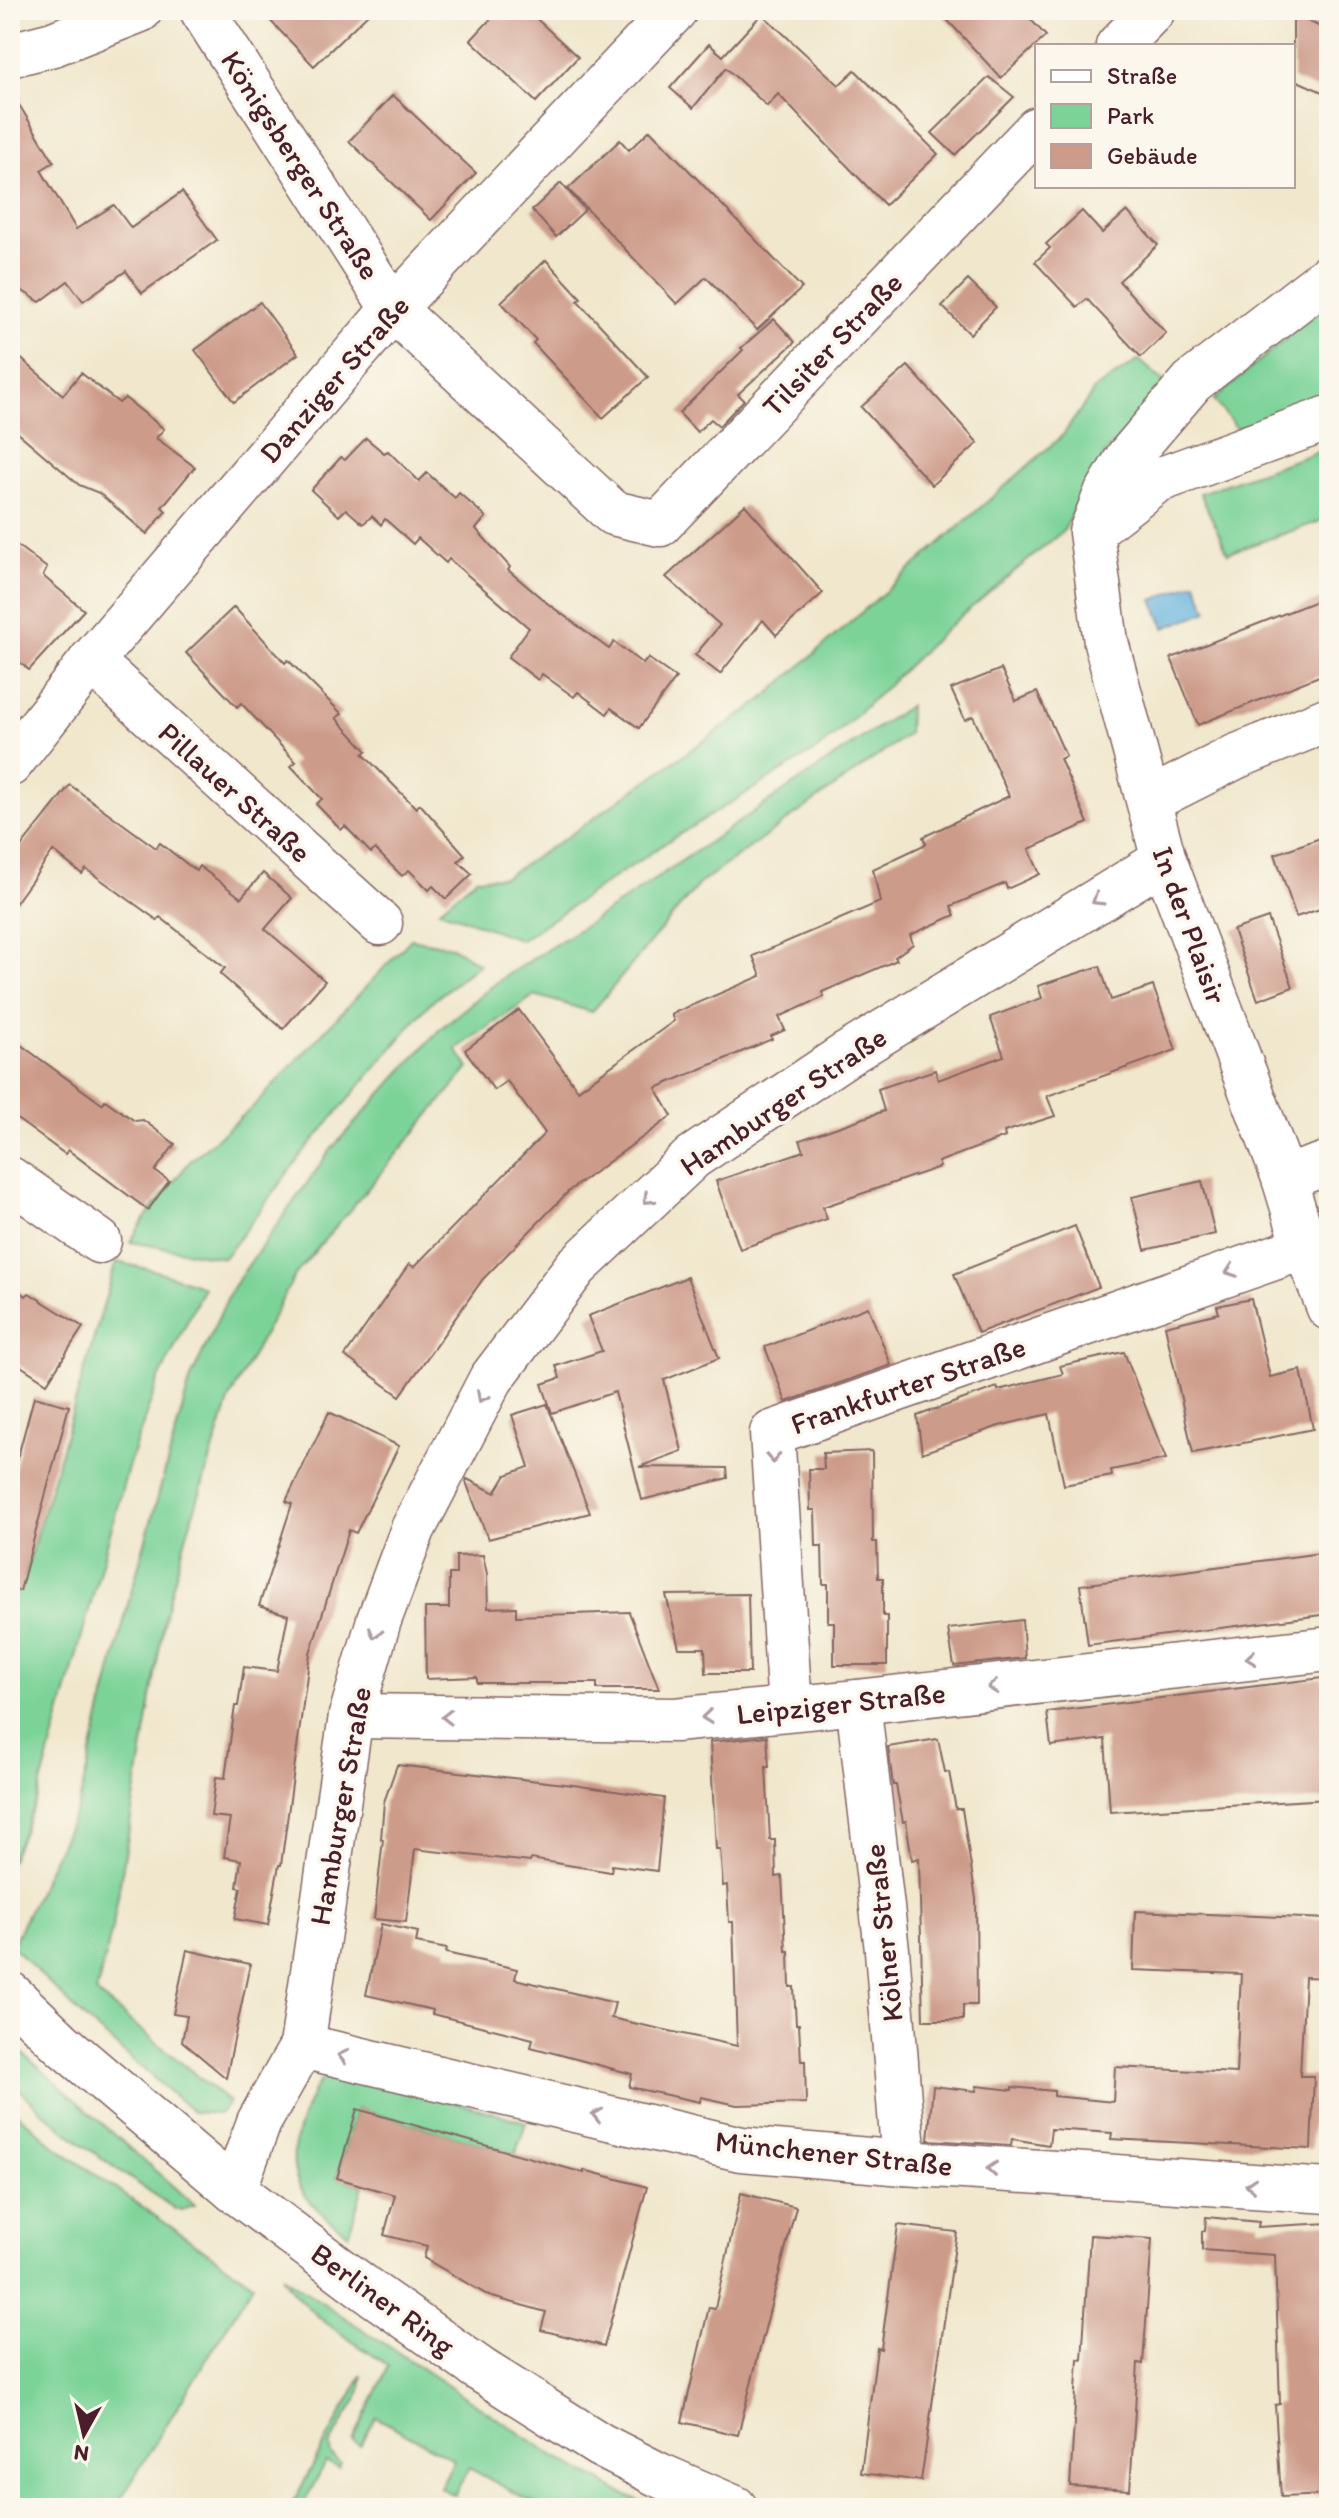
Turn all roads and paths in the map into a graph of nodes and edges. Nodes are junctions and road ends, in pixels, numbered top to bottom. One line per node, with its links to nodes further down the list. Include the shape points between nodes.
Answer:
1 (140, 10): 6 (street)
2 (202, 10): 9 (street, Königsberger Straße)
3 (675, 10): 9 (street, Danziger Straße)
4 (1153, 10): 5 (street)
5 (1120, 44)
6 (10, 55)
7 (1035, 131): 11 (street, Tilsiter Straße, via 660,524)
8 (1329, 276): 12 (street, via 1192,382 1128,457)
9 (393, 309): 11 (street, Königsberger Straße); 13 (street, Danziger Straße)
10 (1329, 418): 12 (street, via 1156,481)
11 (613, 513)
12 (1091, 532): 16 (street, In der Plaisir, via 1106,642)
13 (91, 661): 15 (street, Danziger Straße); 18 (street, Pillauer Straße)
14 (1329, 719): 16 (street, via 1235,757)
15 (10, 764)
16 (1150, 800): 17 (street, In der Plaisir)
17 (1164, 860): 20 (street, In der Plaisir); 28 (street, Hamburger Straße, one-way to 28, via 844,1056 713,1143 576,1267 491,1379 413,1529)
18 (380, 923)
19 (1329, 1163): 20 (street)
20 (1284, 1178): 23 (street, In der Plaisir)
21 (10, 1179): 22 (street)
22 (99, 1241)
23 (1305, 1247): 24 (street, In der Plaisir); 27 (street, Frankfurter Straße, one-way to 27, via 772,1433)
24 (1329, 1308)
25 (1329, 1649): 26 (street, Leipziger Straße, one-way to 26)
26 (858, 1702): 27 (street, Leipziger Straße); 31 (street, Kölner Straße, via 887,1950)
27 (790, 1708): 28 (street, Leipziger Straße, one-way to 28, via 675,1720)
28 (351, 1716): 30 (street, Hamburger Straße)
29 (10, 1994): 32 (street, Berliner Ring)
30 (302, 2046): 31 (street, Münchener Straße, one-way to 30, via 741,2149); 32 (street, Hamburger Straße, via 259,2122)
31 (904, 2163): 33 (street, Münchener Straße, one-way to 31)
32 (234, 2190): 34 (street, Berliner Ring, via 507,2386 600,2445)
33 (1329, 2191)
34 (735, 2508)

